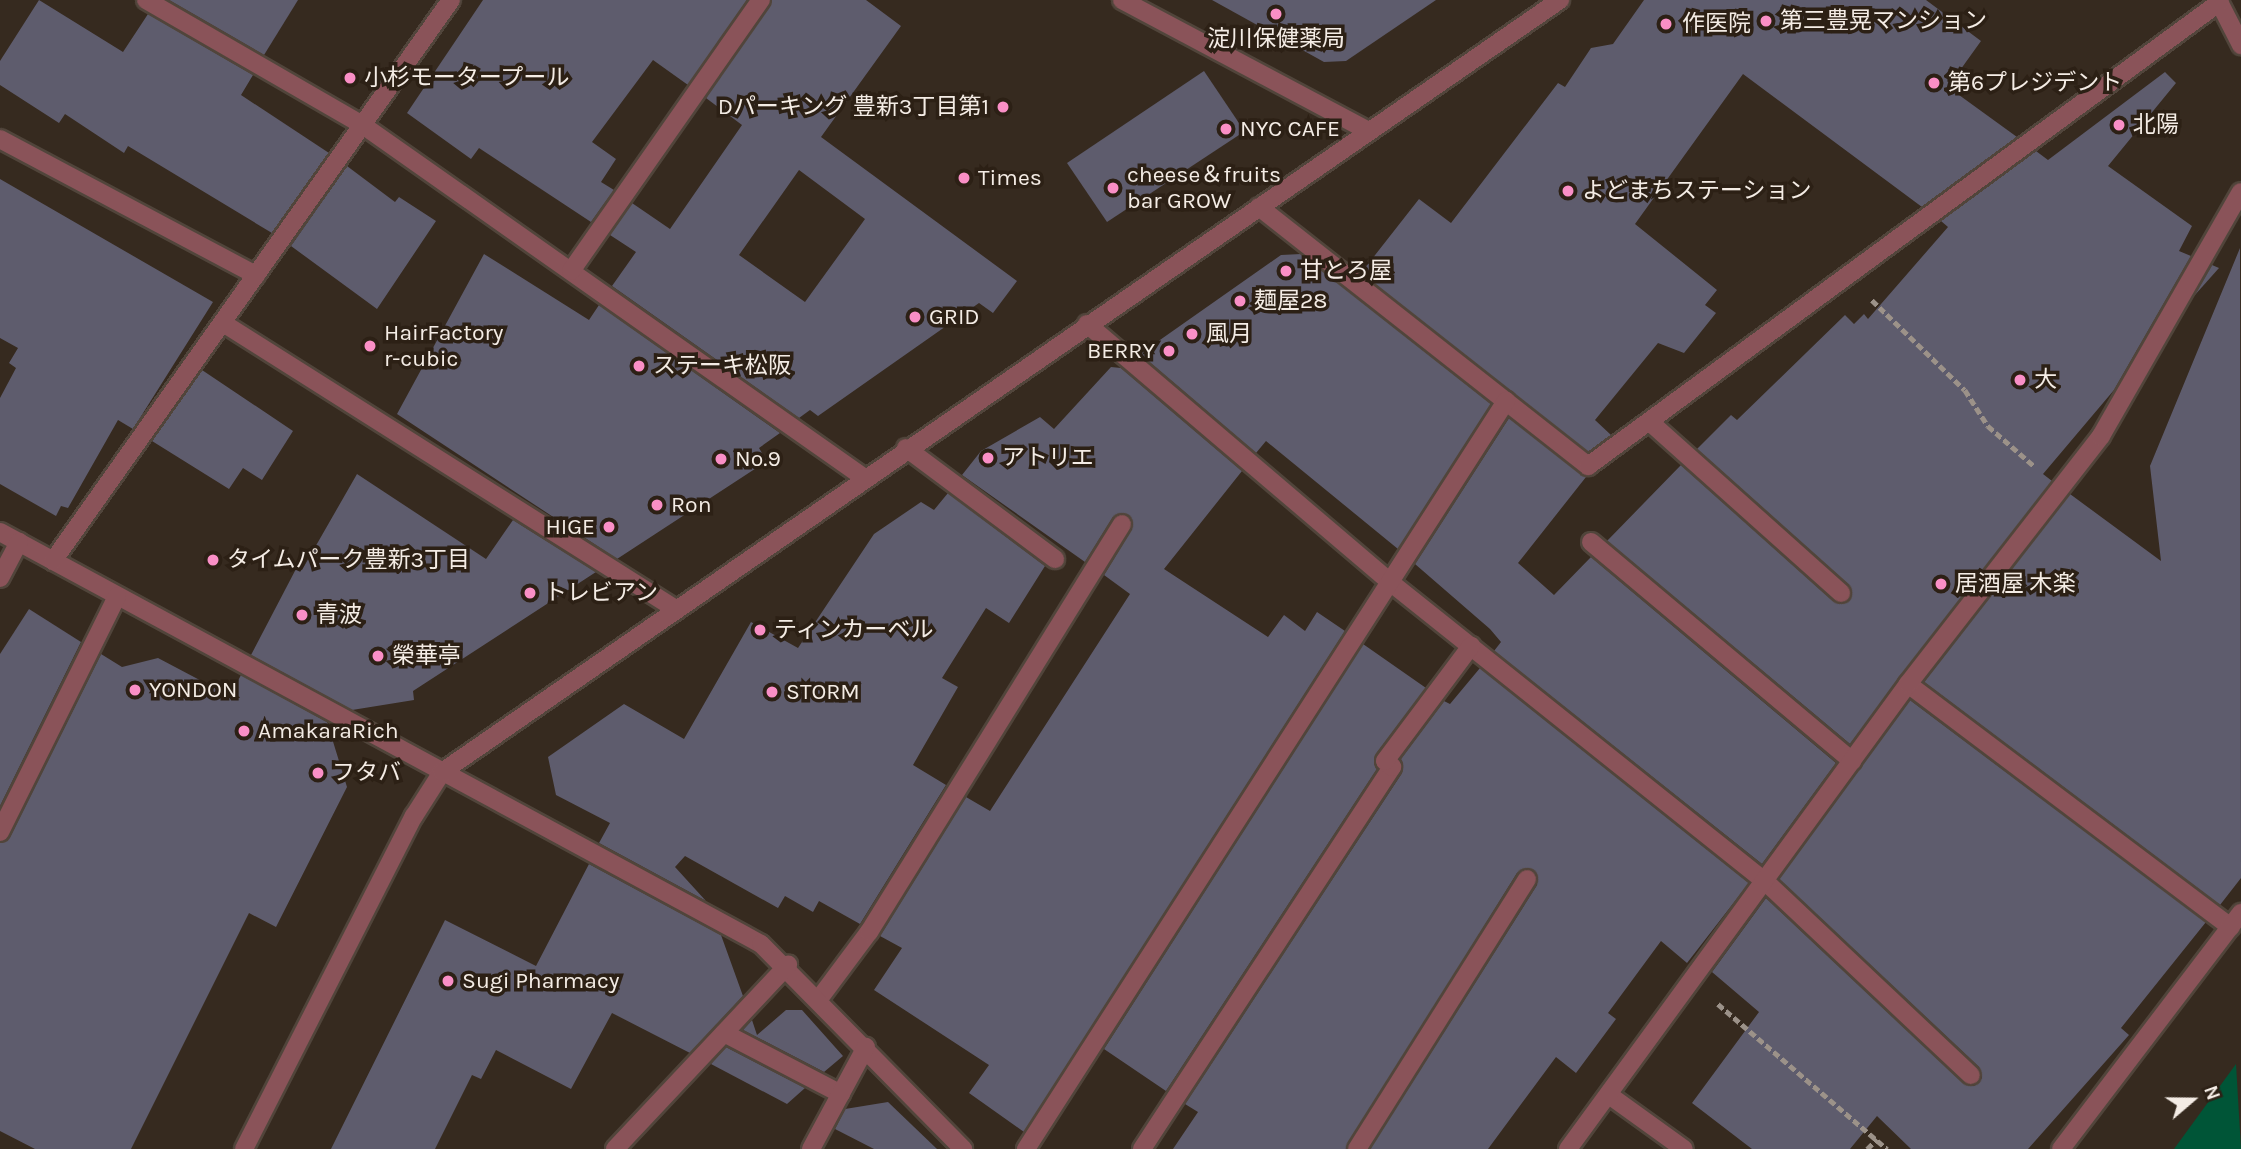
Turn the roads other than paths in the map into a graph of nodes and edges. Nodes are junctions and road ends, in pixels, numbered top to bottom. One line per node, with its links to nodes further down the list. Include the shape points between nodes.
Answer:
1 (146, 0): 8 (street)
2 (451, 0): 8 (street)
3 (761, 0): 13 (street)
4 (1122, 0): 9 (street)
5 (1560, 0): 9 (street)
6 (2219, 1): 7 (street); 18 (street)
7 (2241, 45)
8 (364, 126): 13 (street); 14 (street)
9 (1366, 130): 12 (street)
10 (0, 139): 14 (street)
11 (2241, 192): 33 (street, via 2101,436)
12 (1259, 206): 16 (street); 17 (street)
13 (571, 271): 20 (street)
14 (256, 275): 15 (street)
15 (223, 323): 26 (street); 31 (street)
16 (1087, 324): 19 (street); 28 (street)
17 (1507, 401): 18 (street, via 1588,466); 28 (street)
18 (1651, 423): 29 (street)
19 (906, 448): 20 (street); 25 (street)
20 (863, 477): 31 (street)
21 (1122, 524): 41 (street, via 869,932)
22 (0, 532): 23 (street)
23 (19, 542): 26 (street); 27 (street)
24 (1591, 542): 34 (street)
25 (1055, 559)
26 (53, 561): 30 (street)
27 (0, 578)
28 (1390, 582): 32 (street); 51 (street)
29 (1841, 593)
30 (117, 596): 35 (street); 36 (street)
31 (677, 610): 35 (street)
32 (1471, 646): 38 (street); 52 (street, via 1385,761 1392,767)
33 (1908, 684): 34 (street); 39 (street)
34 (1852, 761): 38 (street)
35 (442, 772): 40 (street, via 556,828 761,943); 47 (street, via 414,816)
36 (0, 832)
37 (1527, 878): 53 (street)
38 (1767, 883): 44 (street); 46 (street)
39 (2236, 920): 56 (street)
40 (788, 965): 41 (street); 42 (street)
41 (819, 999): 43 (street)
42 (724, 1032): 45 (street); 48 (street)
43 (866, 1047): 45 (street); 50 (street)
44 (1971, 1075)
45 (841, 1094): 49 (street)
46 (1609, 1095): 54 (street); 55 (street)
47 (244, 1149)
48 (615, 1149)
49 (811, 1149)
50 (963, 1149)
51 (1026, 1149)
52 (1142, 1149)
53 (1357, 1149)
54 (1567, 1149)
55 (1684, 1149)
56 (2061, 1149)

